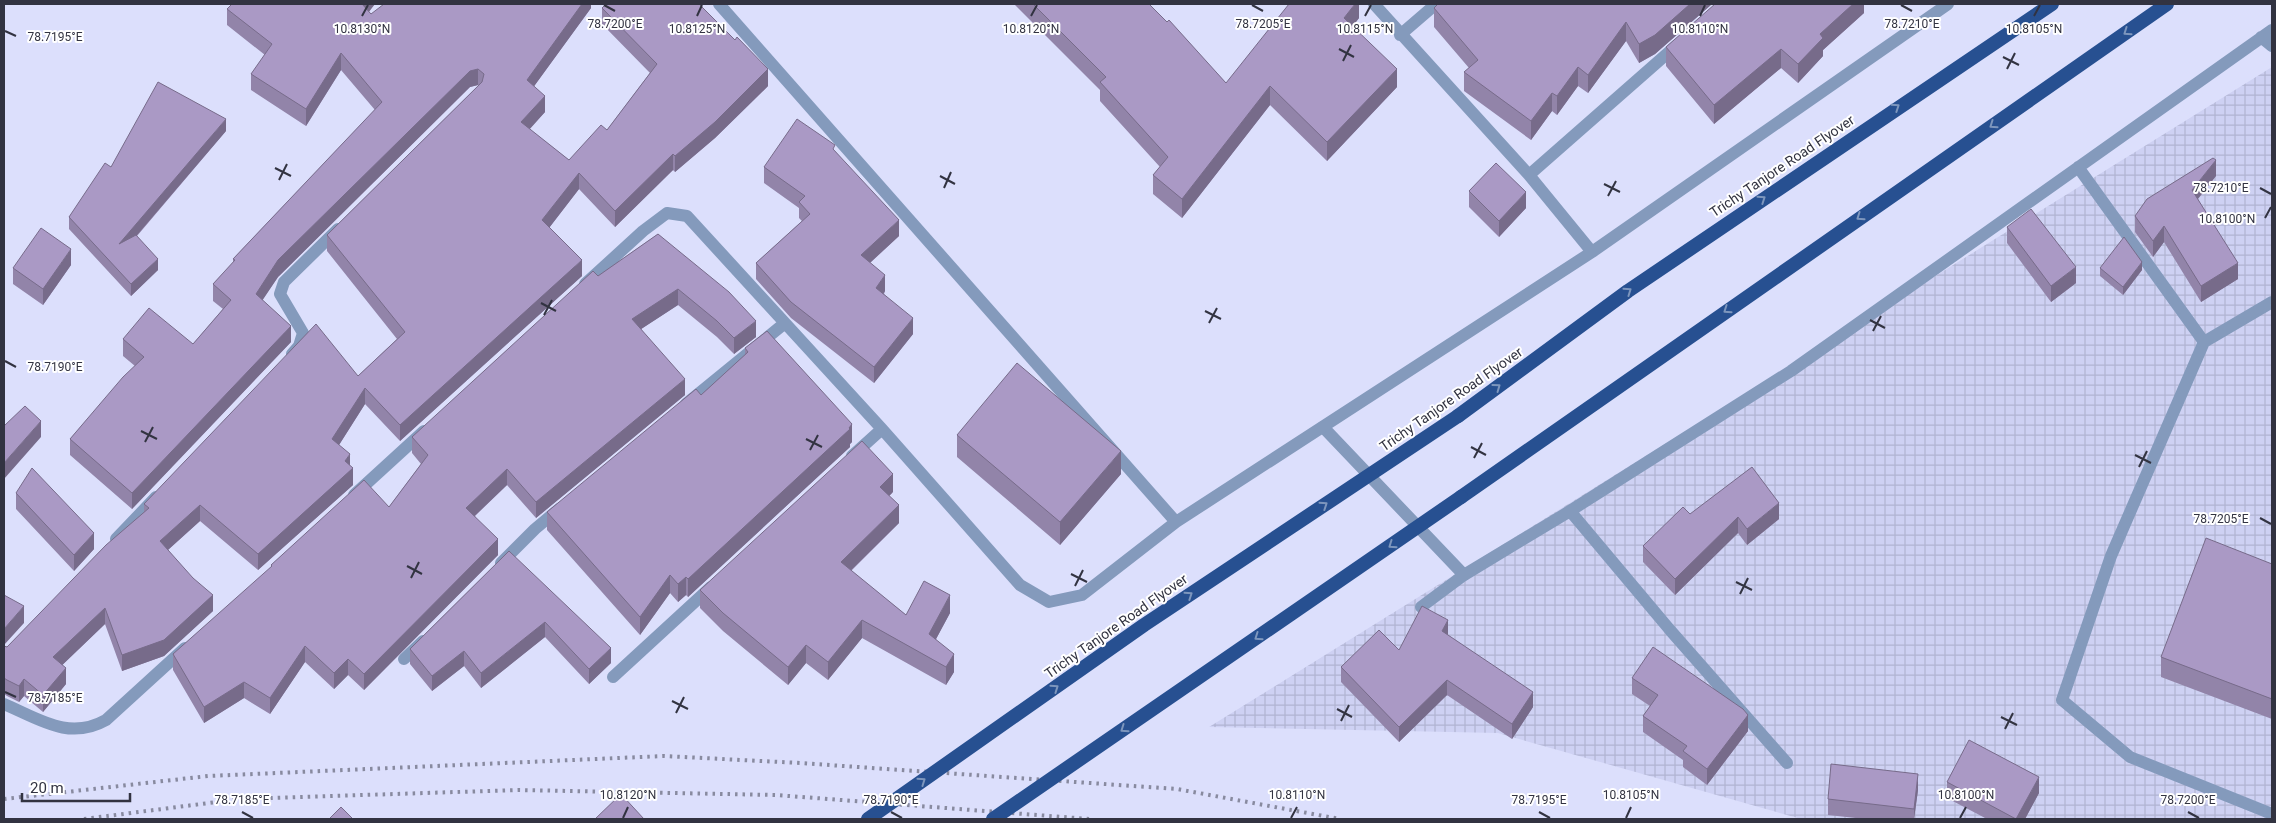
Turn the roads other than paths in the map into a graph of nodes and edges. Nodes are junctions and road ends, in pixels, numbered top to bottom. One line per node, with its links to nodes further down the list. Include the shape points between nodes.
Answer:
1 (719, 4): 30 (street)
2 (1374, 4): 8 (street)
3 (1436, 4): 8 (street)
4 (1948, 4): 15 (street)
5 (2052, 4): 43 (highway, Trichy Tanjore Road Flyover, one-way to 5, bridge, via 1144,625 1458,416 1628,291)
6 (2167, 4): 44 (highway, one-way to 44, bridge, via 1461,498)
7 (2272, 30): 10 (street)
8 (1400, 35): 13 (street)
9 (1688, 36): 13 (street)
10 (2261, 37): 11 (street); 12 (street)
11 (2272, 46)
12 (2078, 167): 19 (street); 29 (street, via 1791,370)
13 (1529, 175): 15 (street)
14 (348, 219): 20 (street, via 284,282 280,294 303,333 299,346)
15 (1592, 252): 23 (street)
16 (576, 292): 18 (street, via 667,213 687,216)
17 (2272, 302): 19 (street)
18 (785, 323): 21 (street); 24 (street)
19 (2204, 342): 42 (street, via 2111,556 2062,700 2130,758)
20 (285, 361)
21 (679, 410)
22 (437, 419): 28 (street)
23 (1323, 427): 30 (street); 33 (street)
24 (882, 429): 25 (street); 30 (street, via 1020,585 1049,602 1082,595)
25 (845, 462)
26 (162, 490): 31 (street)
27 (566, 504): 32 (street, via 535,529)
28 (341, 506)
29 (1570, 511): 33 (street); 41 (street)
30 (1176, 522)
31 (107, 548)
32 (489, 575)
33 (1464, 575): 35 (street)
34 (722, 577): 39 (street)
35 (1421, 607)
36 (429, 636): 38 (street)
37 (194, 640): 40 (street, via 106,720 90,729 60,728)
38 (404, 659)
39 (613, 677)
40 (4, 704)
41 (1787, 763)
42 (2272, 814)
43 (868, 819)
44 (993, 819)

